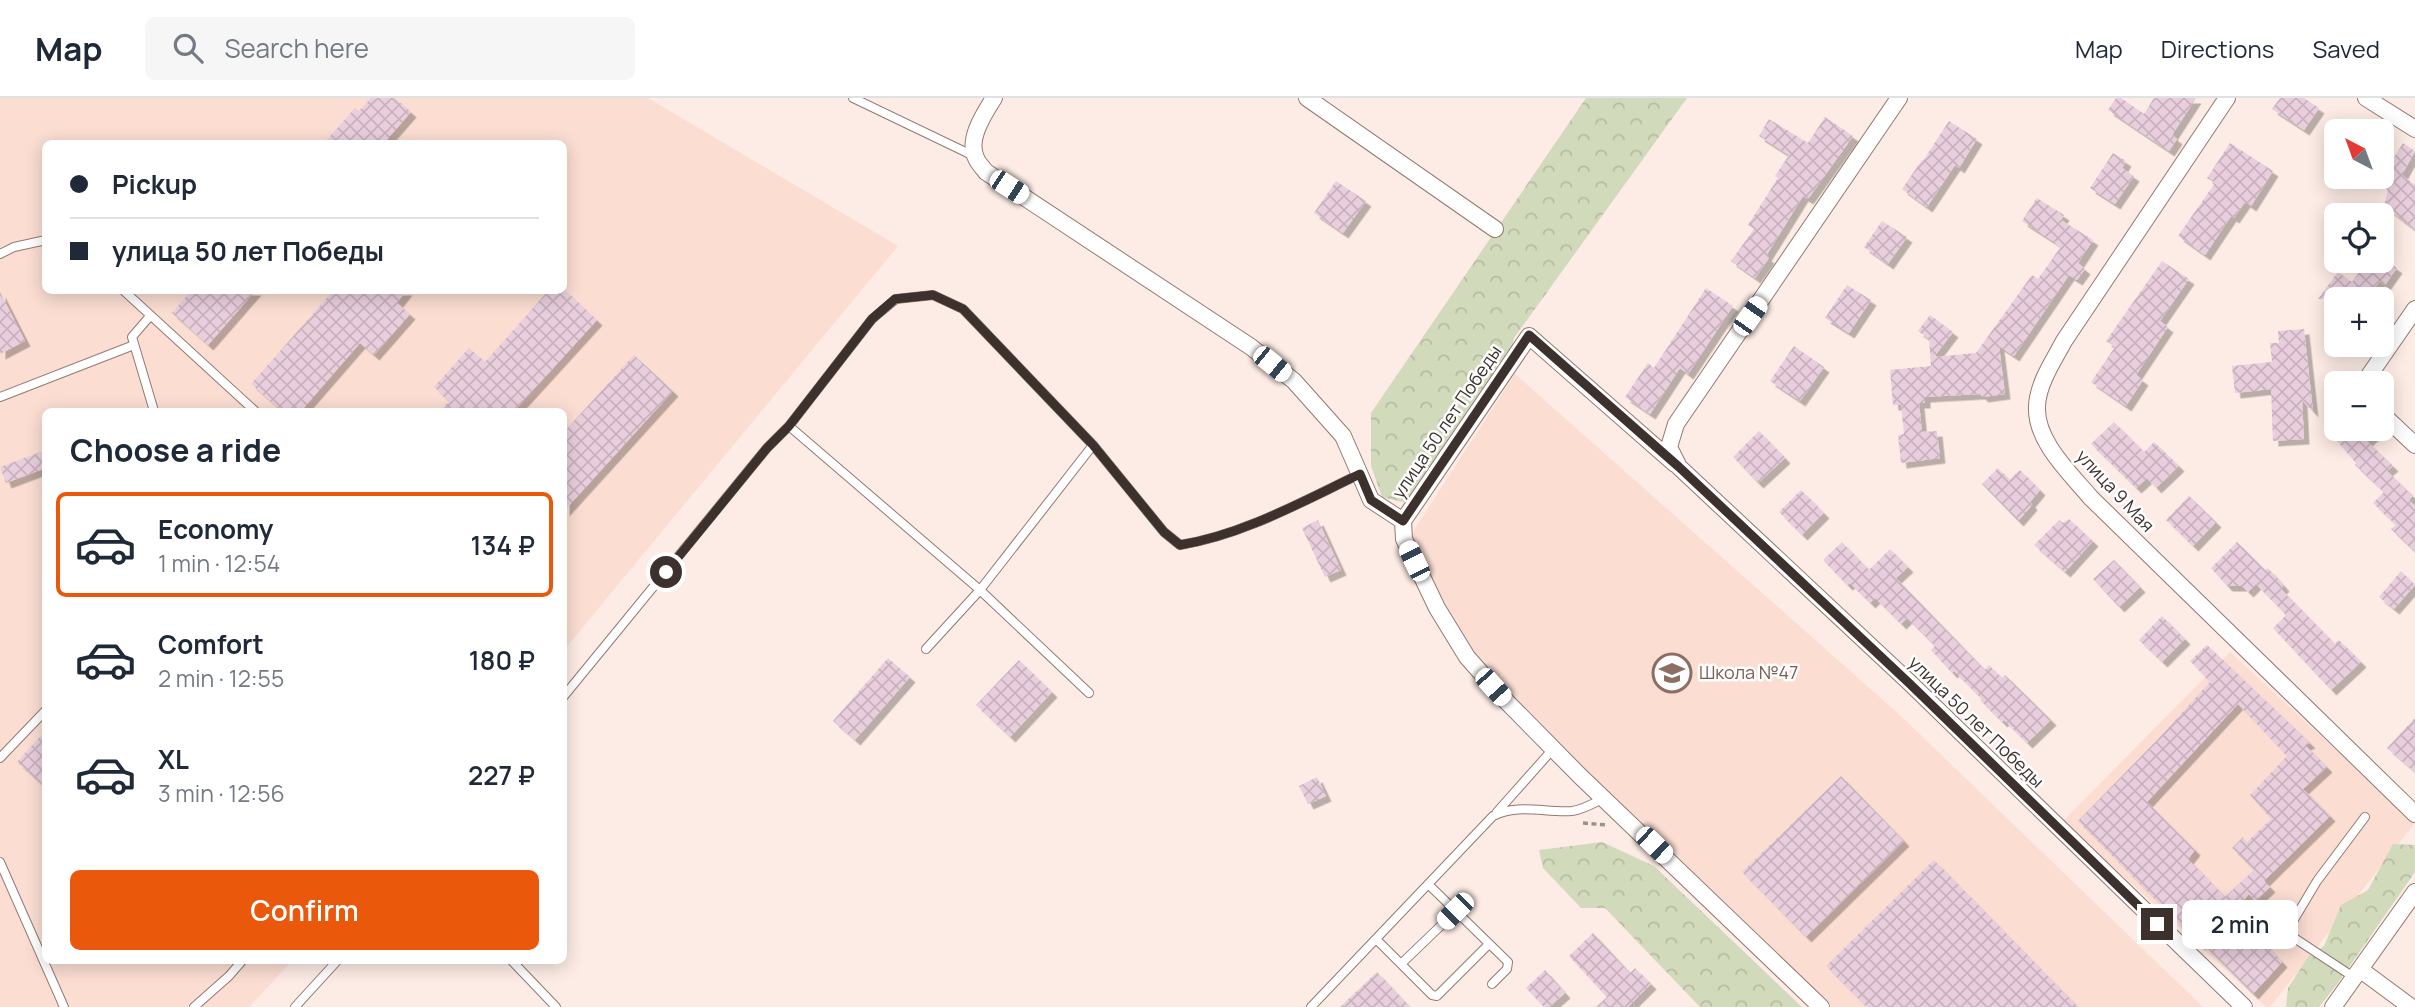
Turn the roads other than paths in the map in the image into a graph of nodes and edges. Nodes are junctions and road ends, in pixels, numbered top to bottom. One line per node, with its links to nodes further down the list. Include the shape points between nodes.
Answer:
1 (853, 98): 8 (lane)
2 (994, 98): 8 (street, via 973,144)
3 (1307, 98): 9 (street)
4 (1899, 98): 24 (street, via 1676,424 1669,447)
5 (2227, 98): 35 (street, улица 9 Мая, via 2064,341 2044,379 2037,406 2041,430 2091,498)
6 (2367, 98): 7 (street)
7 (2415, 129)
8 (976, 157): 25 (street, via 986,172 1251,346 1294,381 1343,436)
9 (1495, 229)
10 (42, 241): 11 (lane)
11 (0, 254)
12 (127, 294): 14 (lane)
13 (2415, 309): 16 (street)
14 (150, 316): 15 (lane, via 132,337); 19 (lane)
15 (134, 345): 17 (lane); 18 (lane)
16 (2372, 371)
17 (0, 397)
18 (153, 408)
19 (252, 408)
20 (2394, 425): 23 (street)
21 (789, 426): 22 (lane, via 872,319 895,299 933,295 963,309); 27 (lane); 29 (lane)
22 (1093, 445): 25 (lane, via 1164,532 1180,545 1278,513); 27 (lane)
23 (2415, 445)
24 (1679, 467): 26 (street, улица 50 лет Победы, via 1529,335); 60 (street, улица 50 лет Победы)
25 (1360, 474): 26 (street, via 1371,500)
26 (1403, 521): 32 (street, via 1404,539 1467,657)
27 (979, 590): 28 (lane); 30 (lane)
28 (926, 649)
29 (567, 692)
30 (1089, 692)
31 (42, 714): 33 (lane)
32 (1553, 749): 34 (street); 36 (lane)
33 (0, 758)
34 (1604, 798): 36 (lane, via 1575,811 1516,809); 59 (street)
35 (2415, 814)
36 (1493, 816): 39 (lane)
37 (2365, 817): 43 (lane, via 2317,881)
38 (0, 862): 46 (lane)
39 (1429, 884): 41 (lane); 44 (lane)
40 (2415, 892): 52 (street)
41 (1455, 911): 45 (lane); 51 (lane)
42 (2273, 924): 43 (lane)
43 (2286, 933): 52 (lane)
44 (1376, 939): 51 (lane); 58 (lane)
45 (1489, 944): 51 (lane, via 1437,996); 53 (lane, via 1508,962)
46 (42, 957)
47 (45, 964): 54 (lane)
48 (239, 964): 55 (lane)
49 (334, 964): 56 (lane)
50 (515, 964): 57 (lane)
51 (1401, 964)
52 (2358, 974): 61 (street); 62 (street)
53 (1492, 985)
54 (64, 1007)
55 (194, 1007)
56 (295, 1007)
57 (556, 1007)
58 (1311, 1007)
59 (1821, 1007)
60 (2244, 1007)
61 (2333, 1007)
62 (2411, 1007)

